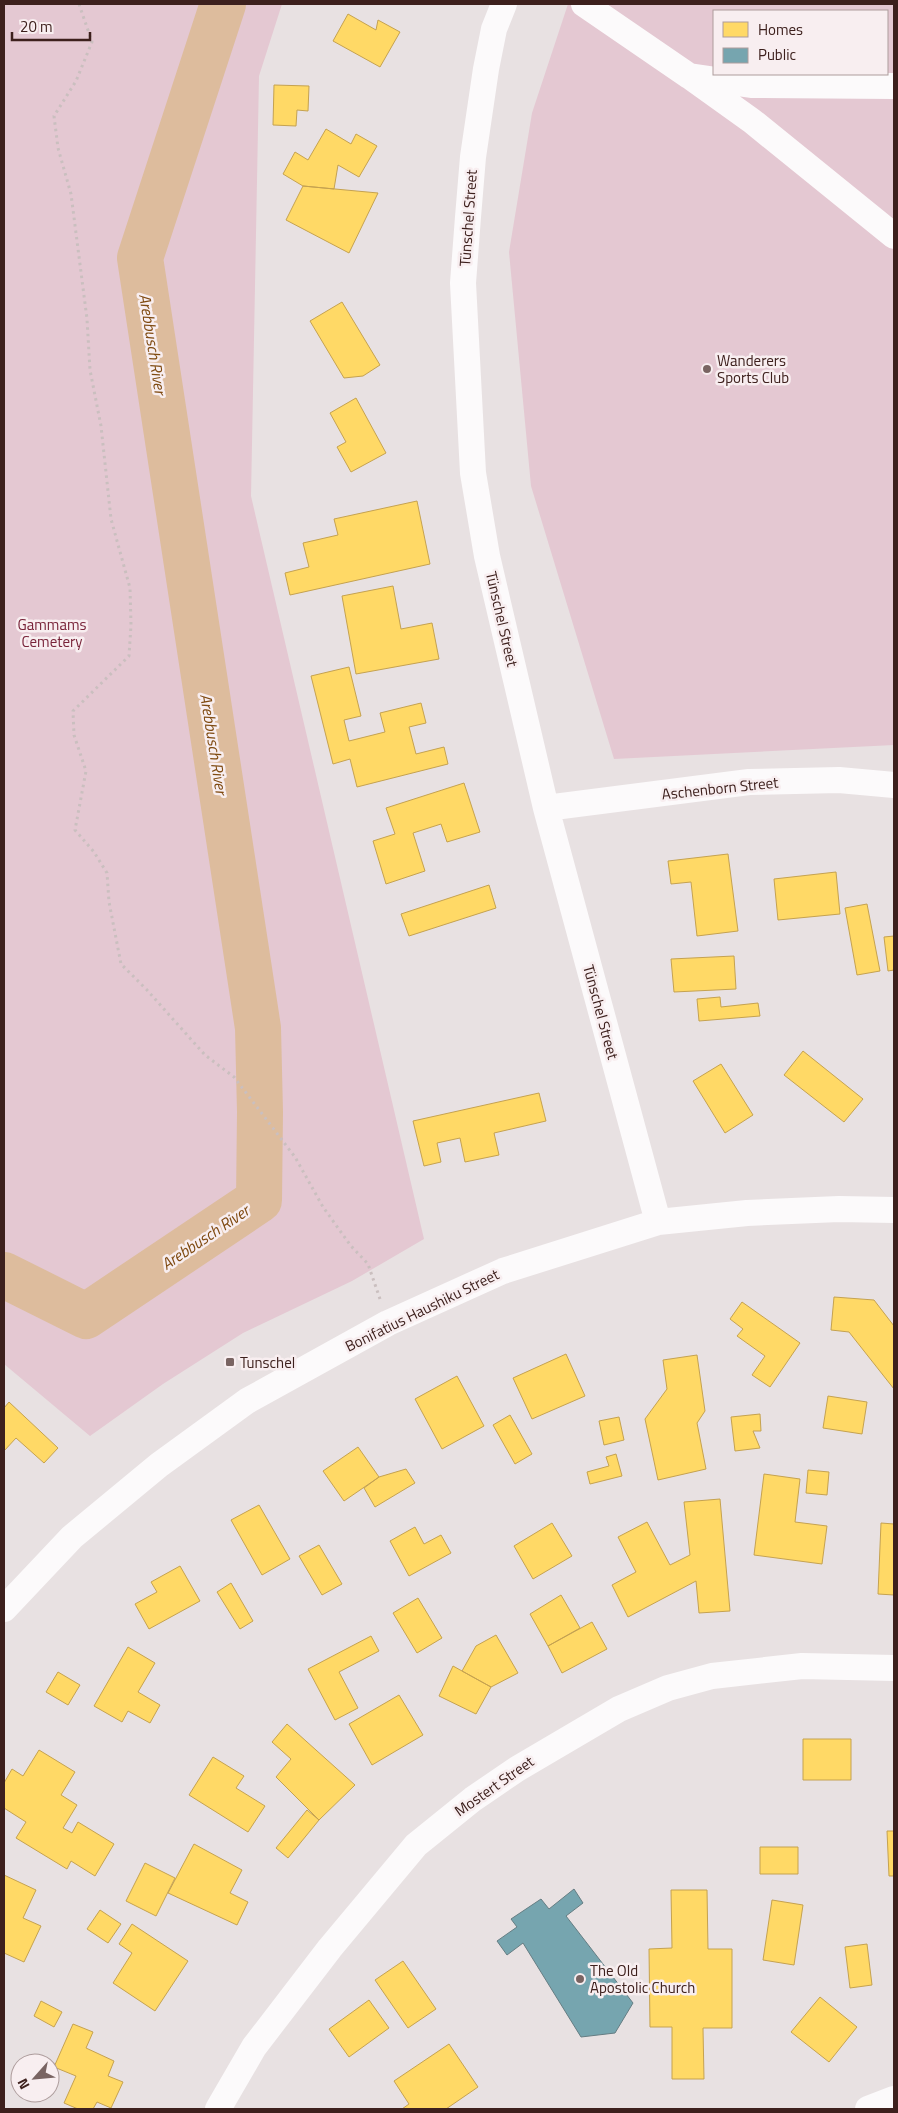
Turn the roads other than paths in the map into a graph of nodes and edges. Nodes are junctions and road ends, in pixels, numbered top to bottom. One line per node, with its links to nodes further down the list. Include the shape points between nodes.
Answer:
1 (504, 4): 7 (street, Tünschel Street, via 494,29 473,157 464,283 466,346 473,473 487,556)
2 (584, 4): 3 (street)
3 (689, 76): 4 (street, via 751,85); 5 (street, via 752,121)
4 (894, 86)
5 (894, 236)
6 (894, 785): 7 (street, Aschenborn Street, via 840,780 749,782)
7 (546, 808): 9 (street, Tünschel Street)
8 (894, 1210): 9 (street, Bonifatius Haushiku Street, via 756,1213)
9 (658, 1222): 10 (street, Bonifatius Haushiku Street, via 502,1271 388,1323 248,1401 159,1466 72,1537)
10 (4, 1610)
11 (894, 1668): 13 (street, Mostert Street, via 802,1666 712,1676 668,1688 619,1709 517,1769 416,1844 254,2047)
12 (894, 2099): 14 (street)
13 (218, 2109)
14 (868, 2109)

